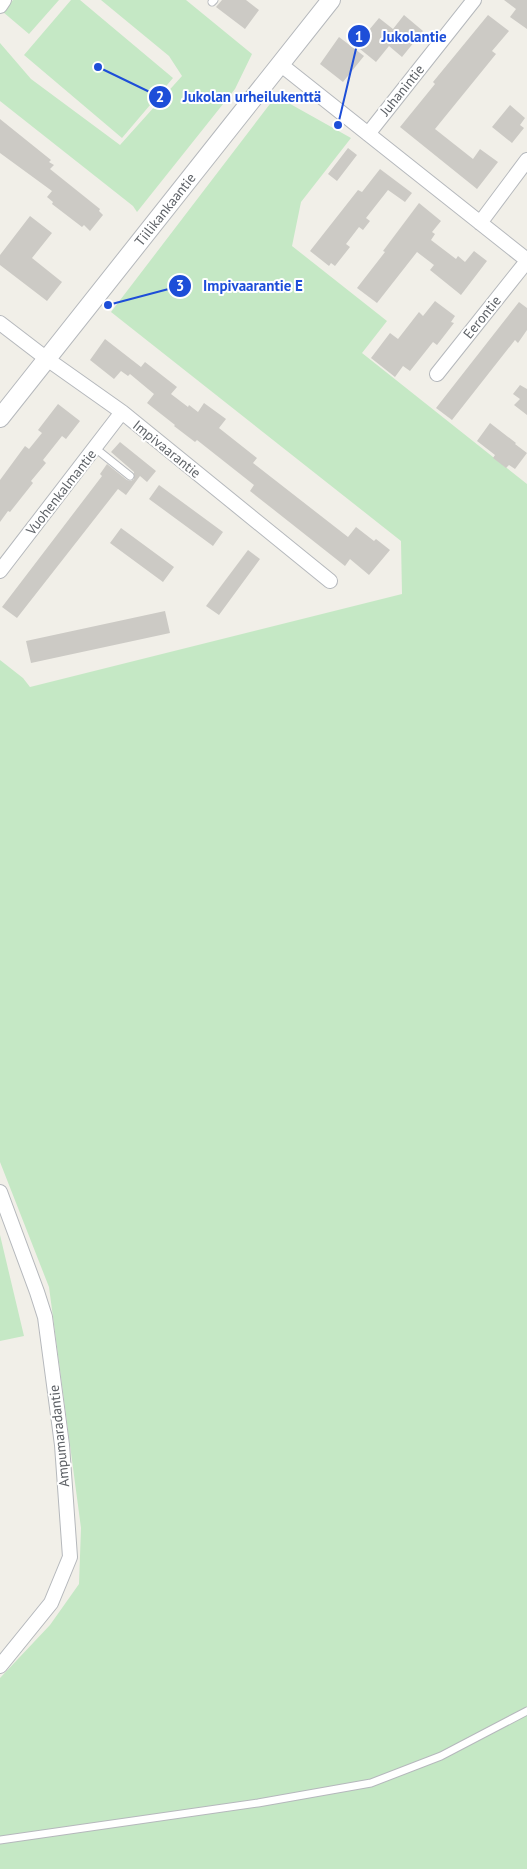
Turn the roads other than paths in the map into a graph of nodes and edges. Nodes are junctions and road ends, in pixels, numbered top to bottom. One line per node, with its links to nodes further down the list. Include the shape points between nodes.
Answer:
1 (4, 0): 4 (street)
2 (331, 0): 5 (street, Tiilikankaantie)
3 (474, 0): 6 (street, Juhanintie)
4 (0, 6)
5 (280, 64): 6 (street); 11 (street, Tiilikankaantie)
6 (368, 134): 8 (street)
7 (527, 160): 8 (street)
8 (480, 223): 9 (street)
9 (527, 260): 12 (street, Eerontie)
10 (0, 323): 11 (street, Impivaarantie)
11 (47, 359): 13 (street, Impivaarantie); 14 (street, Tiilikankaantie)
12 (437, 374)
13 (122, 412): 15 (street, Vuohenkalmantie); 18 (street, Impivaarantie)
14 (0, 418)
15 (95, 448): 16 (lane); 17 (street, Vuohenkalmantie)
16 (130, 476)
17 (0, 571)
18 (330, 581)
19 (0, 1192): 20 (street, Ampumaradantie, via 45,1318 62,1445 70,1557 51,1603)
20 (0, 1666)
21 (527, 1711): 22 (lane, via 441,1756 371,1783 258,1803)
22 (0, 1840)

